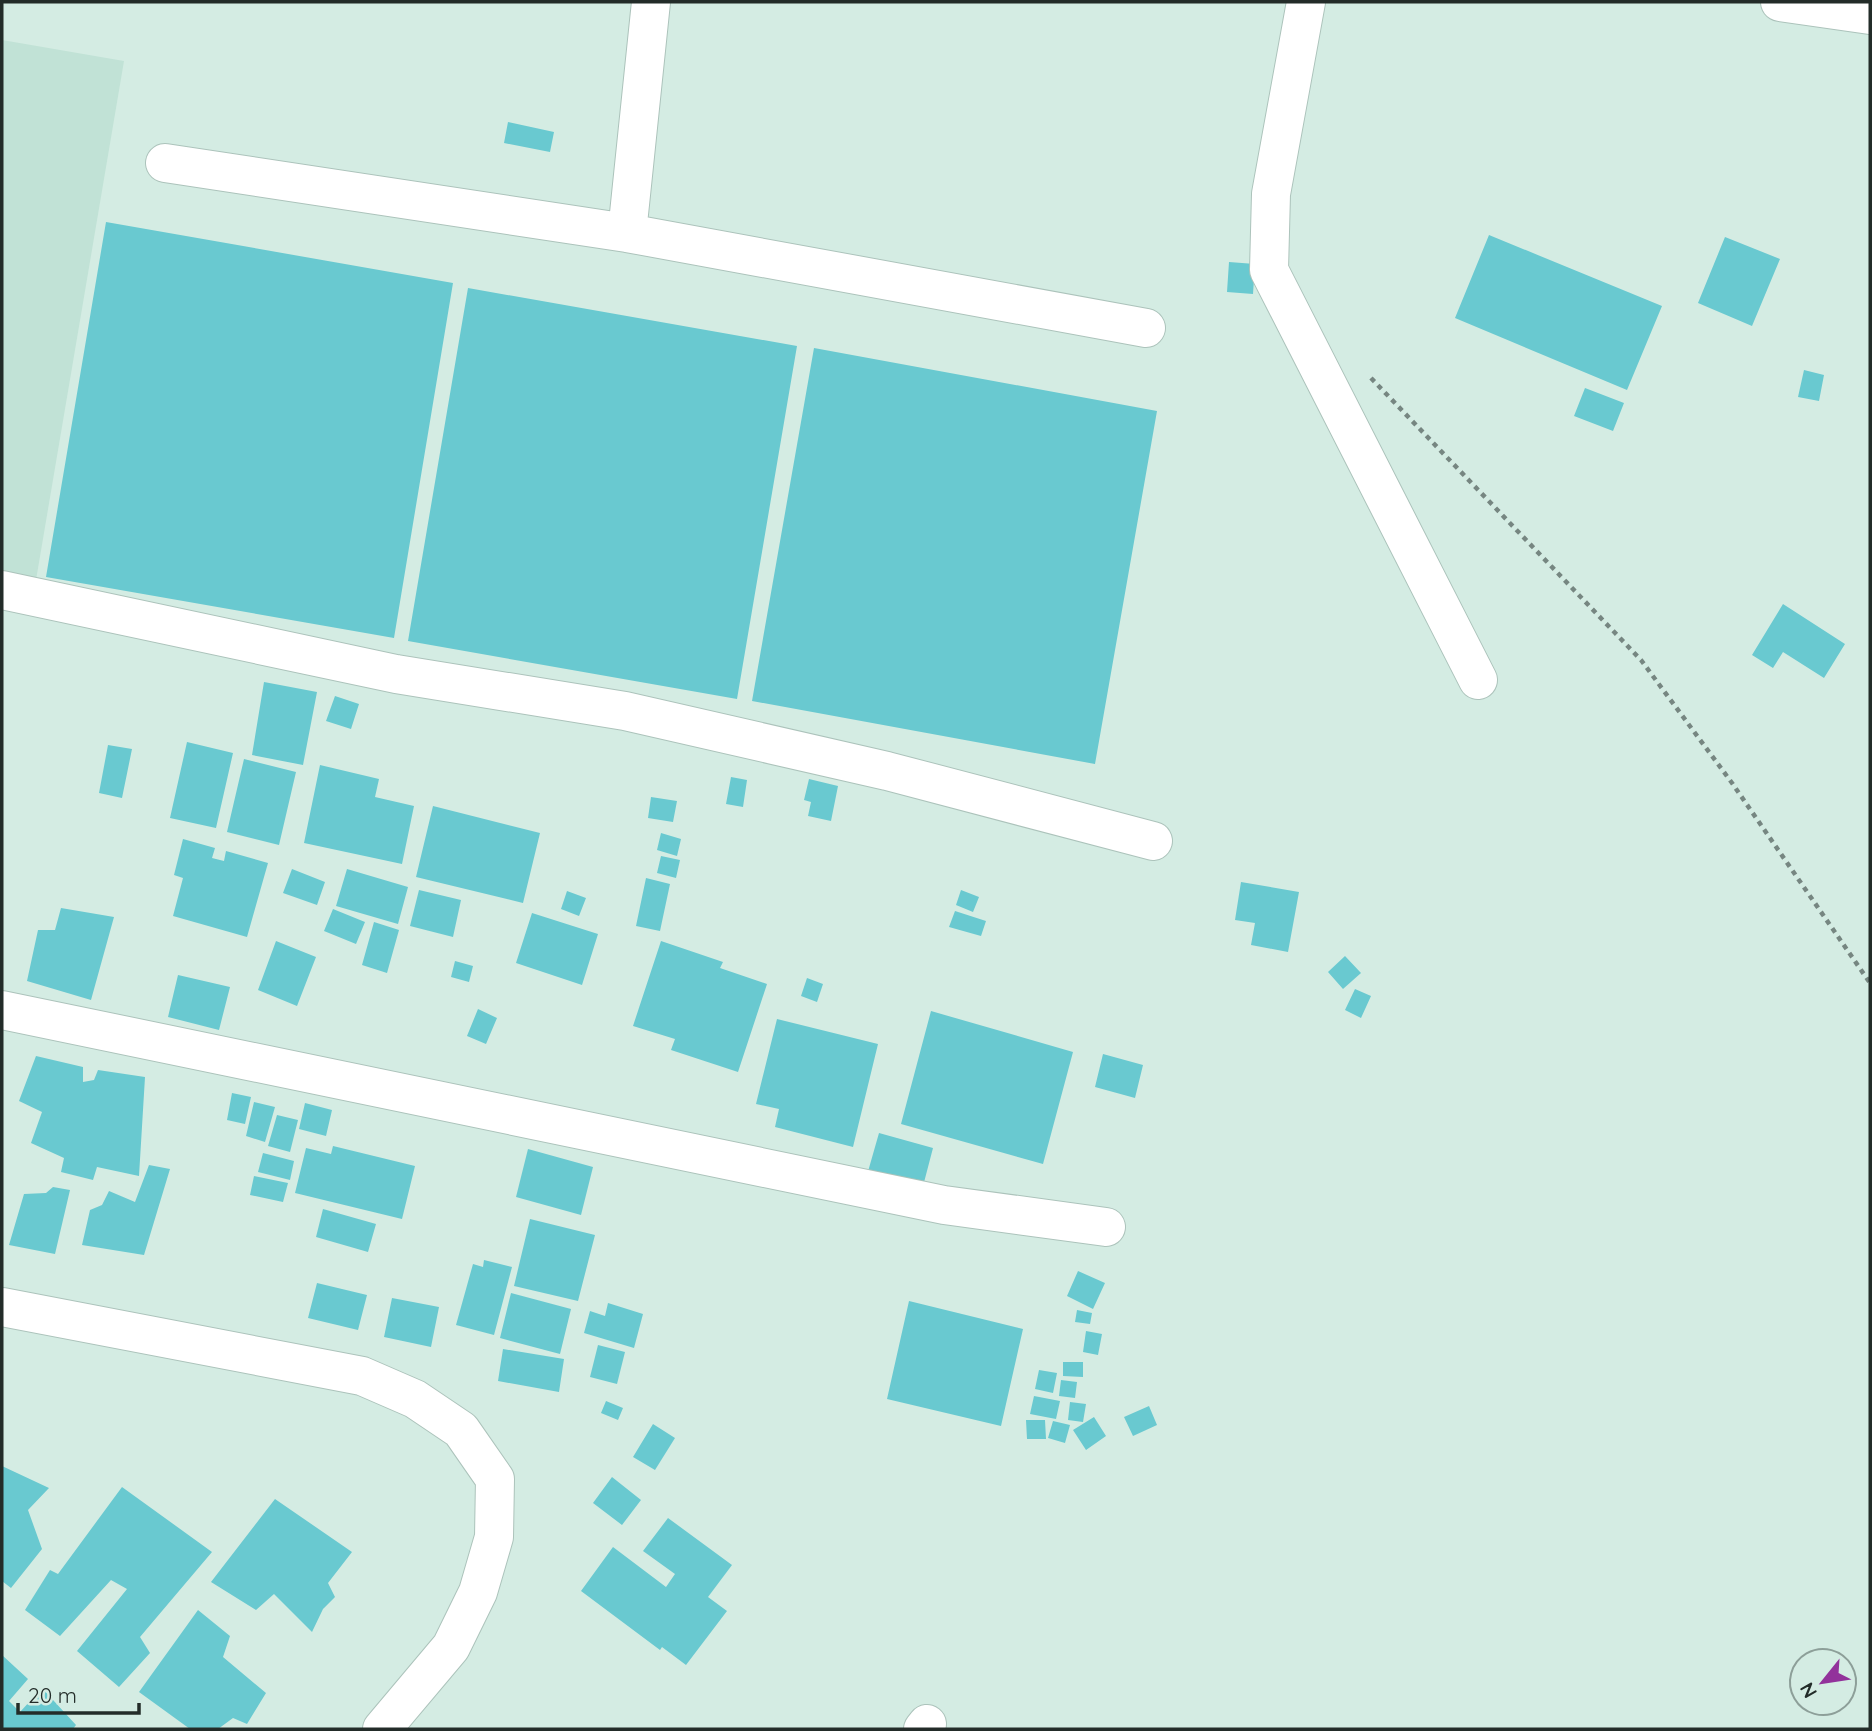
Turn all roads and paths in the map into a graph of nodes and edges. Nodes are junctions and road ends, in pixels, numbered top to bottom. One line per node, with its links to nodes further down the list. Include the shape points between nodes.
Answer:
1 (651, 2): 6 (main road)
2 (1306, 2): 10 (main road, via 1271,194 1269,271)
3 (1780, 2): 4 (main road)
4 (1870, 15)
5 (165, 163): 6 (main road)
6 (627, 233): 7 (main road)
7 (1146, 328)
8 (1365, 370): 12 (path, via 1641,660)
9 (2, 590): 11 (main road, via 396,674 625,711 887,771)
10 (1478, 680)
11 (1153, 841)
12 (1870, 983)
13 (2, 1010): 14 (main road, via 943,1205)
14 (1106, 1227)
15 (2, 1307): 16 (main road, via 362,1376 415,1399 461,1430 495,1479 495,1537 478,1592 451,1647)
16 (382, 1729)

